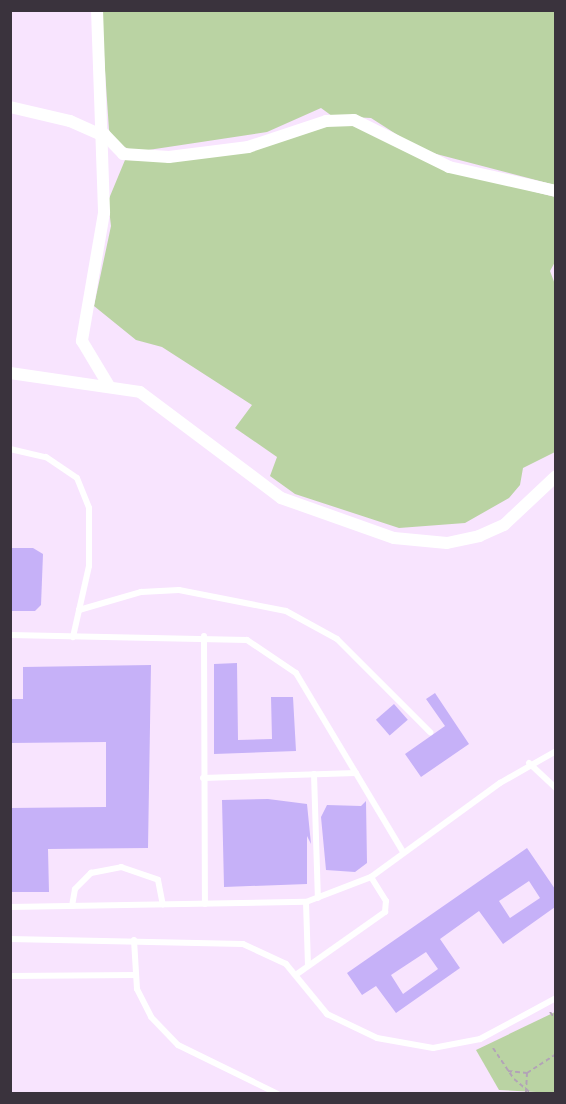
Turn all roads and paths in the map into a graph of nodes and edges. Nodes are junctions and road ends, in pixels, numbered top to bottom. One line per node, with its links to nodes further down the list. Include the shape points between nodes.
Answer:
1 (97, 10): 3 (street)
2 (10, 106): 3 (street, via 70,121)
3 (103, 135): 4 (street, via 123,154 169,157 248,147 326,121 354,120 448,167); 6 (street, via 104,213 82,341)
4 (555, 191)
5 (10, 373): 6 (street)
6 (109, 387): 8 (street, via 140,392 281,498 394,538 447,543 479,536 504,525)
7 (10, 449): 9 (lane, via 46,457 77,478 89,508 89,566)
8 (555, 477)
9 (79, 610): 11 (lane); 13 (lane, via 141,592 179,590 286,611 337,639)
10 (10, 635): 11 (lane)
11 (73, 637): 12 (lane)
12 (204, 639): 16 (lane, via 247,640 296,673); 18 (lane)
13 (430, 732)
14 (555, 751): 15 (lane)
15 (529, 763): 19 (lane); 20 (lane)
16 (356, 773): 17 (lane); 20 (lane)
17 (314, 774): 18 (lane); 22 (lane)
18 (203, 778): 24 (lane)
19 (555, 788)
20 (403, 852): 21 (lane)
21 (371, 878): 22 (lane); 30 (lane, via 386,901 385,912)
22 (318, 898): 23 (lane)
23 (306, 902): 24 (lane); 30 (lane)
24 (205, 904): 25 (lane)
25 (163, 905): 26 (lane); 26 (lane, via 158,880 121,867 91,873 75,889)
26 (72, 906): 27 (lane)
27 (10, 907)
28 (10, 939): 29 (lane)
29 (134, 940): 31 (lane, via 243,944 274,956); 32 (lane)
30 (308, 966): 31 (lane)
31 (297, 974): 34 (lane, via 327,1014 377,1038 433,1048 480,1039)
32 (136, 975): 33 (lane); 40 (lane, via 151,1017 178,1045)
33 (10, 976)
34 (555, 998)
35 (493, 1048): 37 (path)
36 (555, 1054): 38 (path)
37 (508, 1071): 38 (path); 39 (path)
38 (528, 1073): 39 (path)
39 (526, 1092): 41 (path)
40 (278, 1094)
41 (532, 1094)

